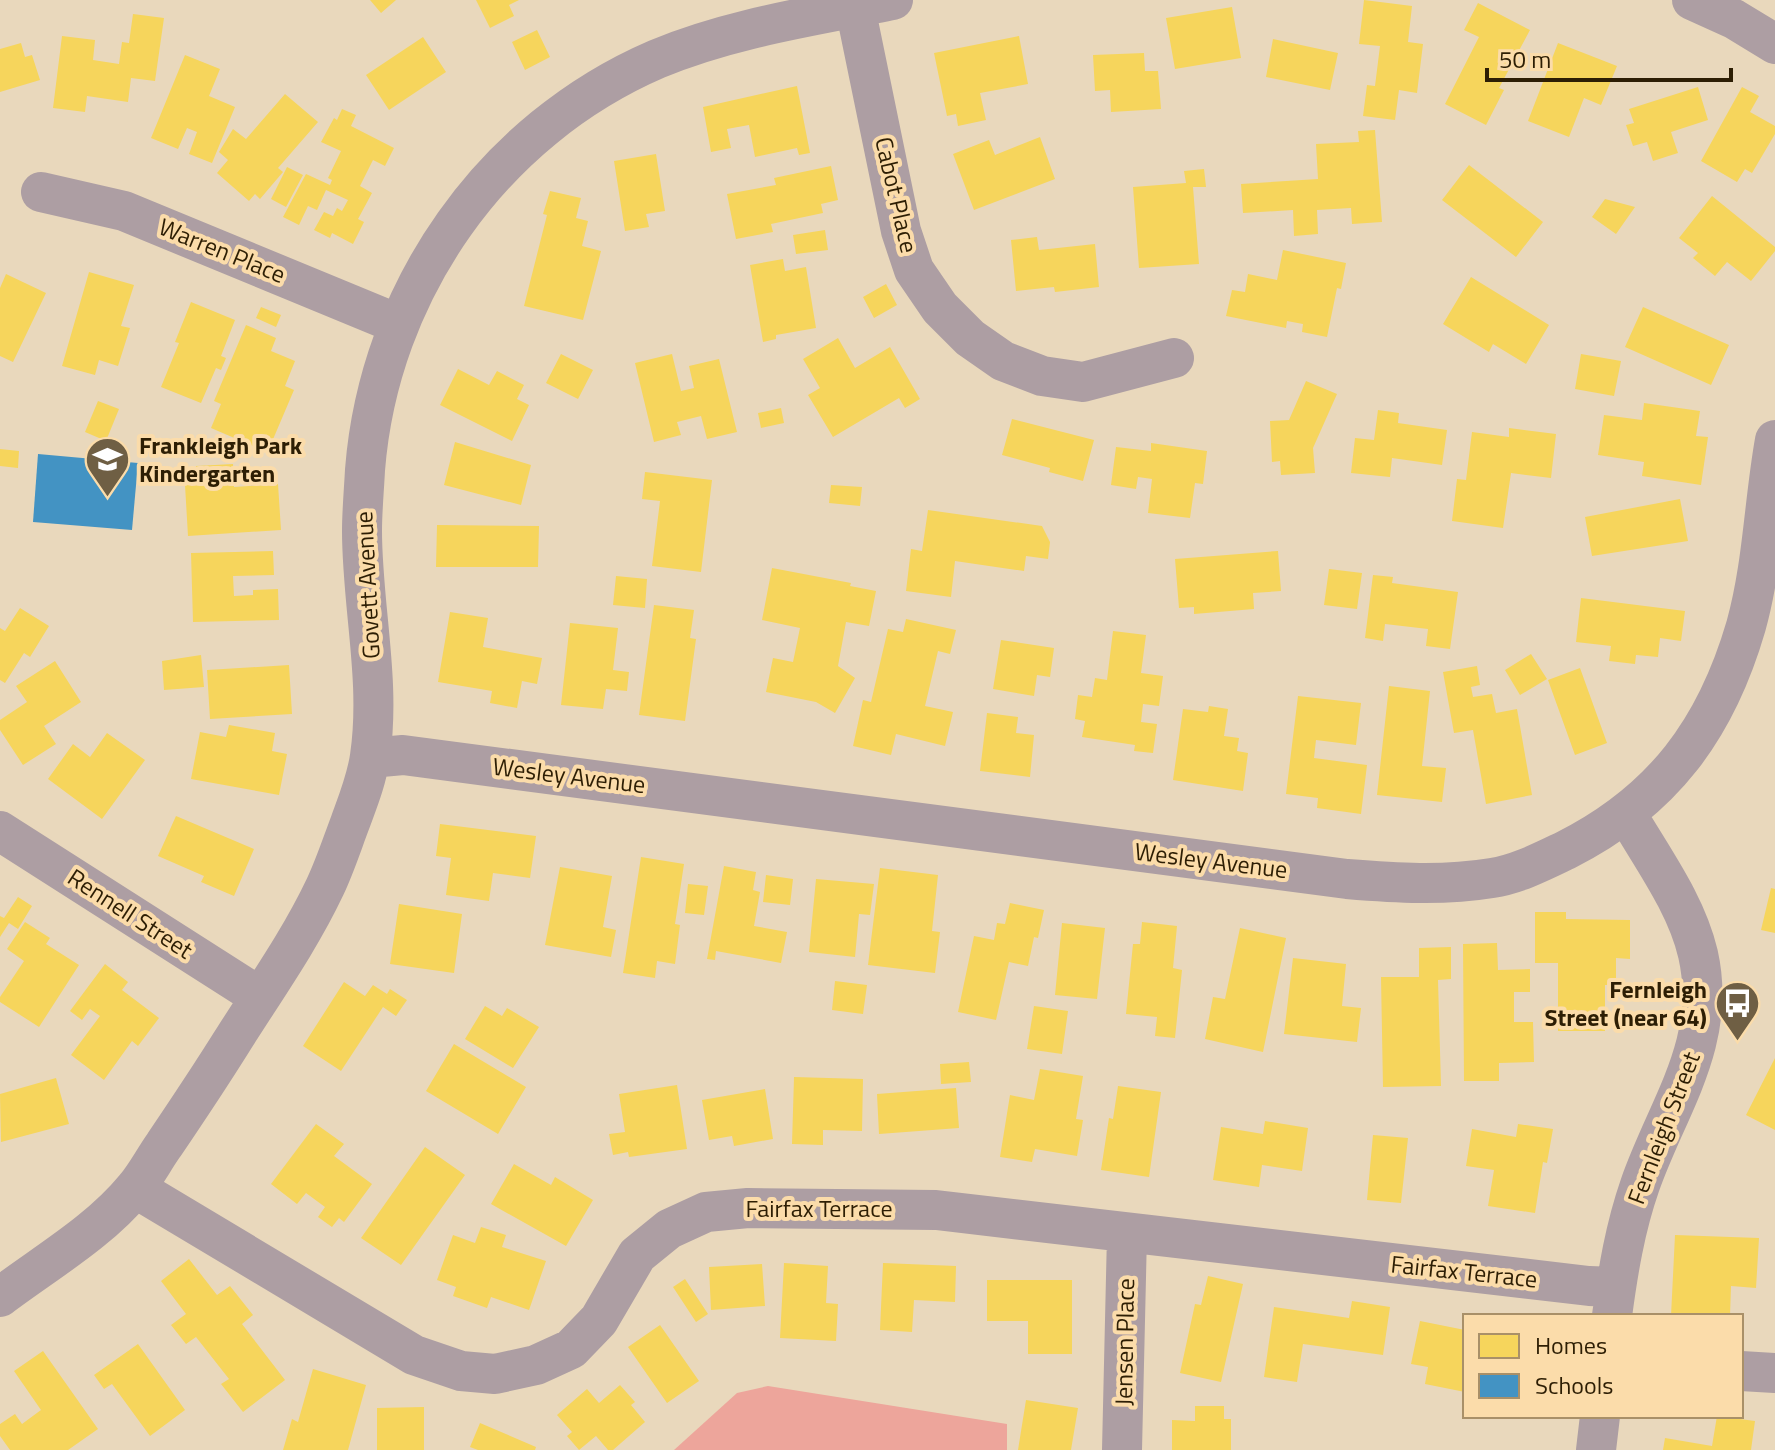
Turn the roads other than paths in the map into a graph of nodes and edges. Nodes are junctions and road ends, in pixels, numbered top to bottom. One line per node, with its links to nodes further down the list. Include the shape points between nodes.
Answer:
1 (1692, 0): 3 (street)
2 (874, 4): 6 (street, Govett Avenue, via 714,39 660,58 580,100 504,163 460,215); 7 (street, Cabot Place, via 901,231 914,270 940,308 1003,361 1042,376 1083,382)
3 (1739, 10): 4 (street)
4 (1775, 44)
5 (41, 192): 6 (street, Warren Place, via 124,211)
6 (398, 324): 9 (street, Govett Avenue, via 366,464 362,531 373,676)
7 (1174, 358)
8 (1775, 440): 10 (street, Wesley Avenue, via 1756,578 1724,692 1697,739 1661,783)
9 (370, 758): 10 (street, Wesley Avenue, via 403,755 1396,883 1496,877 1538,864); 12 (street, Govett Avenue, via 326,885)
10 (1626, 813): 16 (street, Fernleigh Street, via 1684,913 1698,954 1702,1000 1697,1043 1681,1094 1626,1229)
11 (0, 831): 12 (street, Rennell Street)
12 (260, 997): 13 (street, Govett Avenue)
13 (135, 1188): 14 (street, Fairfax Terrace, via 414,1355 461,1371 495,1374 536,1365 571,1349 599,1320 637,1255 669,1229 706,1212 936,1210); 15 (street, Govett Avenue, via 102,1222)
14 (1127, 1234): 16 (street, Fairfax Terrace, via 1589,1286); 20 (street, Jensen Place)
15 (0, 1297)
16 (1614, 1302)
17 (1743, 1371): 18 (street)
18 (1775, 1373)
19 (1600, 1418): 21 (street)
20 (1122, 1450)
21 (1596, 1450)

